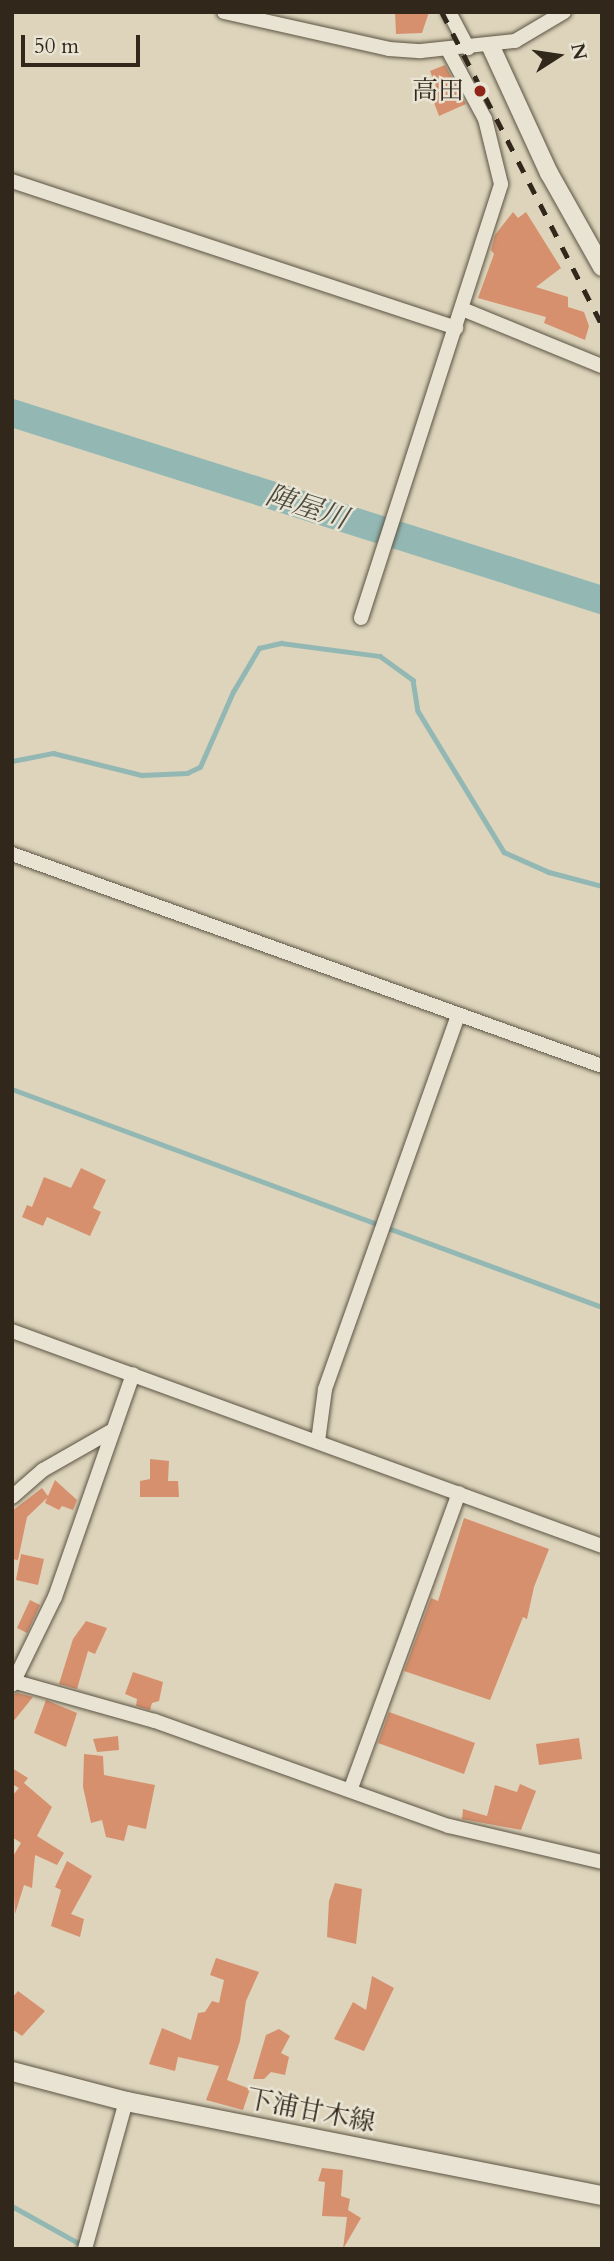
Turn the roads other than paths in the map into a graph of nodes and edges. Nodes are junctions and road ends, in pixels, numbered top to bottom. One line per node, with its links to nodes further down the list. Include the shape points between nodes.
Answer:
1 (225, 12): 6 (street, via 389,49)
2 (449, 12): 5 (street)
3 (564, 12): 4 (street, via 514,41)
4 (491, 47): 5 (street); 8 (street, via 549,173)
5 (468, 48): 6 (street)
6 (448, 50): 9 (street, via 485,119 501,184)
7 (12, 181): 10 (street)
8 (602, 267)
9 (463, 309): 10 (street); 11 (street)
10 (456, 328): 12 (street)
11 (602, 366)
12 (361, 618)
13 (12, 854): 14 (street)
14 (458, 1015): 15 (street); 19 (street, via 325,1389)
15 (602, 1066)
16 (12, 1331): 17 (street)
17 (133, 1374): 18 (street); 19 (street)
18 (113, 1430): 21 (street, via 43,1470); 23 (street, via 55,1597)
19 (318, 1441): 20 (street)
20 (459, 1493): 22 (street); 24 (street)
21 (12, 1497)
22 (602, 1546)
23 (14, 1684): 24 (street, via 155,1721)
24 (351, 1788): 25 (street, via 449,1826)
25 (602, 1862)
26 (12, 2071): 27 (main road, 下浦甘木線)
27 (126, 2101): 28 (main road, 下浦甘木線); 29 (street)
28 (601, 2192)
29 (85, 2249)

